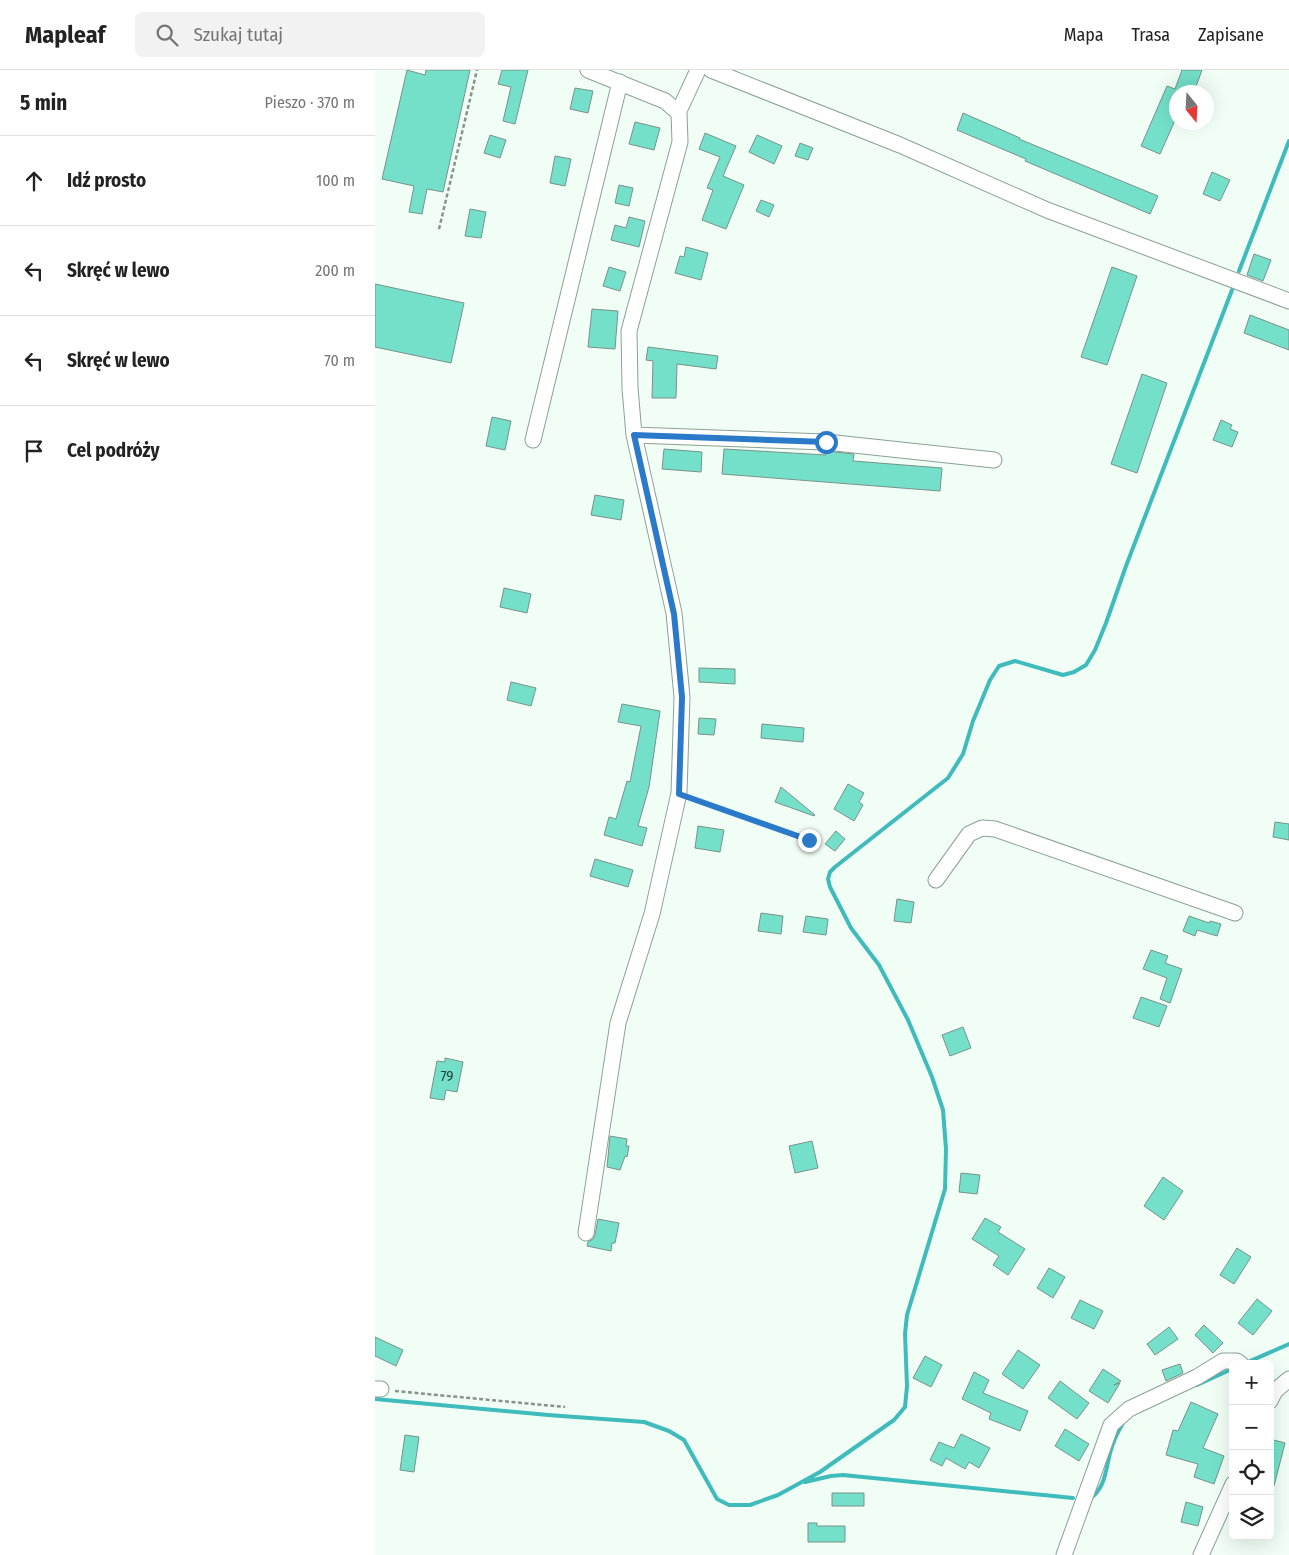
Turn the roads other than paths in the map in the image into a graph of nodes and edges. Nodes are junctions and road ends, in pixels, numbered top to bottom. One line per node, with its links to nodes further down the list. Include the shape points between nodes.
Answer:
1 (588, 70): 4 (street)
2 (698, 70): 5 (street)
3 (711, 70): 6 (street, via 900,145 1047,210)
4 (620, 82): 5 (street, via 665,101); 8 (street)
5 (678, 113): 7 (street, via 680,142 629,330)
6 (1289, 301)
7 (634, 435): 9 (street, via 826,442); 12 (street, via 674,614 682,697 679,794 652,914 618,1023)
8 (533, 440)
9 (994, 460)
10 (936, 880): 11 (street, via 969,834 982,828 995,829)
11 (1235, 913)
12 (586, 1233)
13 (1229, 1361): 17 (street, via 1223,1361 1129,1409 1111,1425)
14 (1289, 1379): 15 (street)
15 (1274, 1391)
16 (1229, 1493): 18 (street)
17 (1063, 1555)
18 (1201, 1555)

